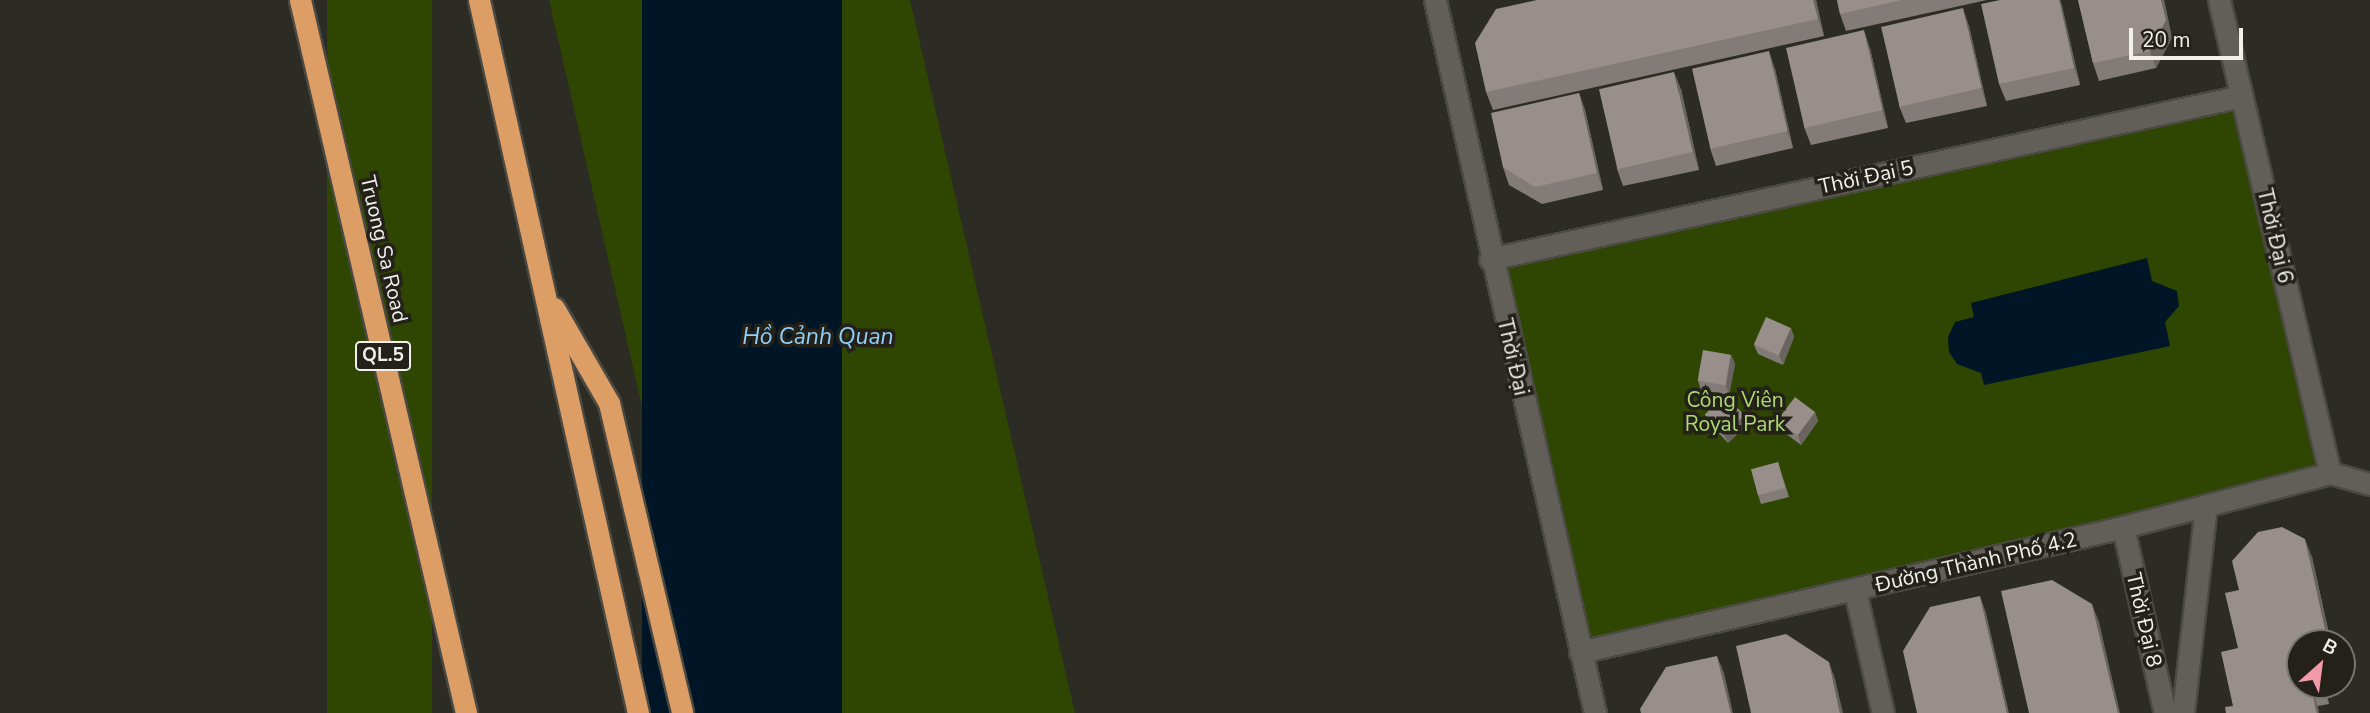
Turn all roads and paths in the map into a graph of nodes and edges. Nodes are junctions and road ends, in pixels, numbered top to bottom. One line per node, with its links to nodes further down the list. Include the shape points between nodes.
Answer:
1 (300, 0): 14 (highway, Truong Sa Road / QL.5)
2 (479, 0): 7 (highway)
3 (2219, 0): 5 (street, Thời Đại 6)
4 (1439, 1): 6 (street, Thời Đại)
5 (2242, 96): 6 (street, Thời Đại 5); 8 (street, Thời Đại 6)
6 (1490, 259): 13 (street, Thời Đại)
7 (543, 288): 15 (highway); 16 (highway, via 609,403)
8 (2330, 473): 9 (street, Đường Thành Phố 4.2); 10 (street, Đường Thành Phố 4.2)
9 (2370, 484)
10 (2206, 505): 11 (street, Đường Thành Phố 4.2); 20 (street)
11 (2123, 527): 12 (street, Đường Thành Phố 4.2); 19 (street, Thời Đại 8)
12 (1855, 591): 13 (street, Đường Thành Phố 4.2); 18 (street)
13 (1580, 652): 17 (street, Thời Đại)
14 (466, 713)
15 (638, 713)
16 (682, 713)
17 (1595, 713)
18 (1883, 713)
19 (2165, 713)
20 (2183, 713)

